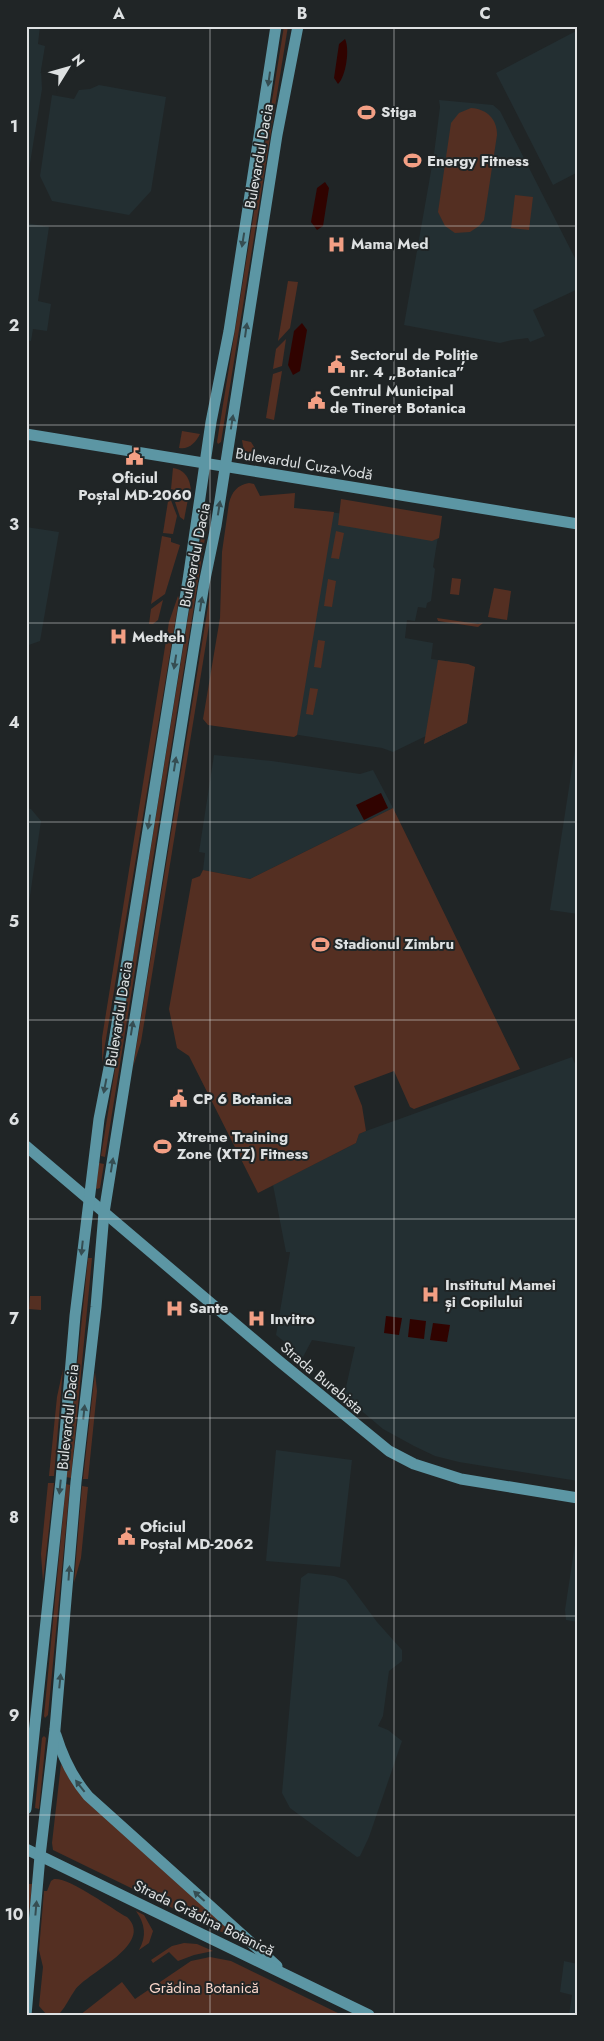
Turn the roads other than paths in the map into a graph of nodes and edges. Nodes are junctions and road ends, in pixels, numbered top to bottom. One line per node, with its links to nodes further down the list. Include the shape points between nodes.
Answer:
1 (276, 26): 4 (main road, Bulevardul Dacia, one-way to 4, via 229,331)
2 (298, 26): 5 (main road, Bulevardul Dacia, one-way to 2, via 277,134)
3 (26, 434): 4 (main road, Bulevardul Cuza-Vodă)
4 (204, 462): 5 (main road, Bulevardul Cuza-Vodă); 8 (main road, Bulevardul Dacia, one-way to 8, via 188,580)
5 (225, 466): 6 (main road, Bulevardul Cuza-Vodă); 9 (main road, Bulevardul Dacia, one-way to 5, via 200,603)
6 (578, 524)
7 (26, 1146): 8 (main road, Strada Burebista)
8 (88, 1200): 9 (main road, Strada Burebista); 11 (main road, Bulevardul Dacia, one-way to 11)
9 (104, 1213): 10 (main road, Strada Burebista, via 389,1451 414,1464 461,1479); 12 (main road, Bulevardul Dacia, one-way to 9)
10 (578, 1498)
11 (35, 1725): 12 (main road); 13 (main road, Bulevardul Dacia)
12 (55, 1729): 15 (main road, Bulevardul Dacia); 16 (main road, one-way to 12, via 88,1796 64,1760)
13 (26, 1809)
14 (26, 1849): 15 (main road, Strada Grădina Botanică)
15 (40, 1856): 16 (main road, Strada Grădina Botanică); 17 (main road, Bulevardul Dacia, one-way to 15)
16 (288, 1976): 18 (main road, Strada Grădina Botanică)
17 (26, 2015)
18 (369, 2015)

